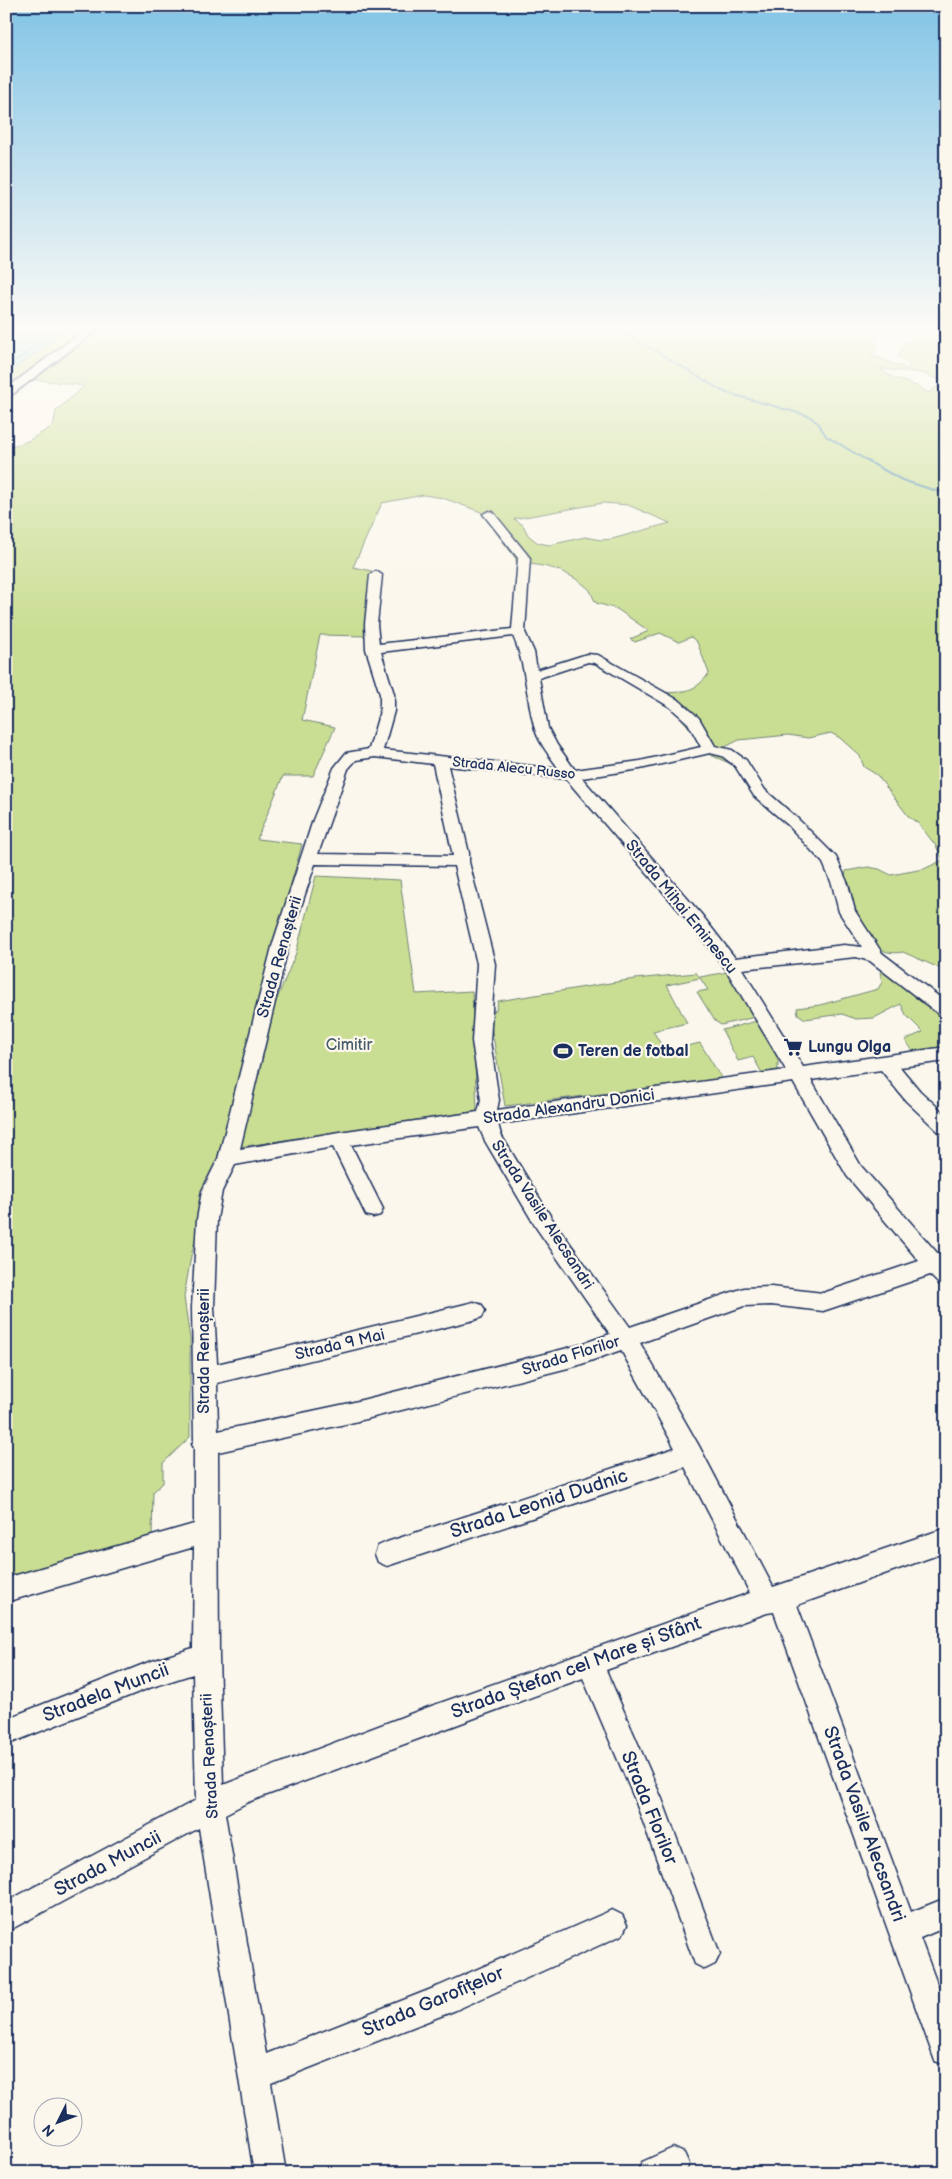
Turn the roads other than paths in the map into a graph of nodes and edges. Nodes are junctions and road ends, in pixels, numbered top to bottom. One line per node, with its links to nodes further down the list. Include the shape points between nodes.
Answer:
1 (490, 514): 3 (street, Strada Mihai Eminescu, via 524,558)
2 (376, 575): 4 (street, via 371,624)
3 (518, 632): 4 (street); 5 (street, Strada Mihai Eminescu, via 527,652)
4 (373, 649): 7 (street, via 387,694)
5 (532, 676): 6 (street, via 587,658 602,661 675,704 694,721); 9 (street, Strada Mihai Eminescu, via 541,728)
6 (710, 749): 9 (street, Strada Alecu Russo, via 640,765); 13 (street, via 727,753 741,763 759,793 793,822 830,861 847,912)
7 (375, 753): 8 (street, Strada Alecu Russo); 11 (street, Strada Renașterii, via 351,756 345,760)
8 (440, 761): 10 (street, Strada Alecu Russo); 12 (street, Strada Vasile Alecsandri, via 462,853)
9 (566, 769): 10 (street); 14 (street, Strada Mihai Eminescu)
10 (544, 771)
11 (309, 859): 12 (street, via 445,859); 22 (street, Strada Renașterii, via 281,943)
12 (461, 862): 19 (street, Strada Vasile Alecsandri, via 486,964 481,1041 490,1100)
13 (876, 957): 14 (street, via 844,951); 15 (street)
14 (730, 964): 18 (street, Strada Mihai Eminescu)
15 (946, 1012)
16 (946, 1054): 17 (street, Strada Alexandru Donici)
17 (886, 1063): 18 (street, Strada Alexandru Donici); 20 (street, via 913,1096)
18 (799, 1076): 19 (street, Strada Alexandru Donici); 24 (street, Strada Mihai Eminescu, via 854,1171)
19 (486, 1118): 21 (street, Strada Alexandru Donici); 26 (street, Strada Vasile Alecsandri, via 492,1136 544,1223)
20 (946, 1127)
21 (338, 1139): 22 (street, Strada Alexandru Donici); 23 (street)
22 (228, 1159): 27 (street, Strada Renașterii, via 212,1190 207,1218 203,1307)
23 (373, 1209)
24 (939, 1271): 26 (street, Strada Florilor, via 823,1302 771,1296 744,1297)
25 (474, 1311): 27 (street, Strada 9 Mai)
26 (626, 1340): 28 (street, Strada Florilor, via 453,1389); 29 (street, Strada Vasile Alecsandri)
27 (206, 1376): 28 (street, Strada Renașterii)
28 (204, 1444): 30 (street, Strada Renașterii)
29 (691, 1454): 32 (street, Strada Leonid Dudnic); 34 (street, Strada Vasile Alecsandri)
30 (205, 1532): 33 (street); 35 (street, Strada Renașterii)
31 (946, 1540): 34 (street, Strada Ștefan cel Mare și Sfânt)
32 (387, 1554)
33 (6, 1590)
34 (775, 1599): 36 (street, Strada Ștefan cel Mare și Sfânt); 42 (street, Strada Vasile Alecsandri)
35 (206, 1657): 37 (street, Stradela Muncii, via 150,1675); 38 (street, Strada Renașterii)
36 (590, 1664): 38 (street, Strada Ștefan cel Mare și Sfânt, via 240,1791); 43 (street, Strada Florilor, via 648,1799)
37 (6, 1732)
38 (210, 1809): 40 (street, Strada Muncii); 45 (street, Strada Renașterii)
39 (946, 1912): 42 (street)
40 (6, 1918)
41 (612, 1925): 45 (street, Strada Garofițelor, via 445,1999)
42 (903, 1930): 44 (street, Strada Vasile Alecsandri)
43 (705, 1954)
44 (946, 2050)
45 (253, 2075): 46 (street, Strada Renașterii)
46 (270, 2173)

